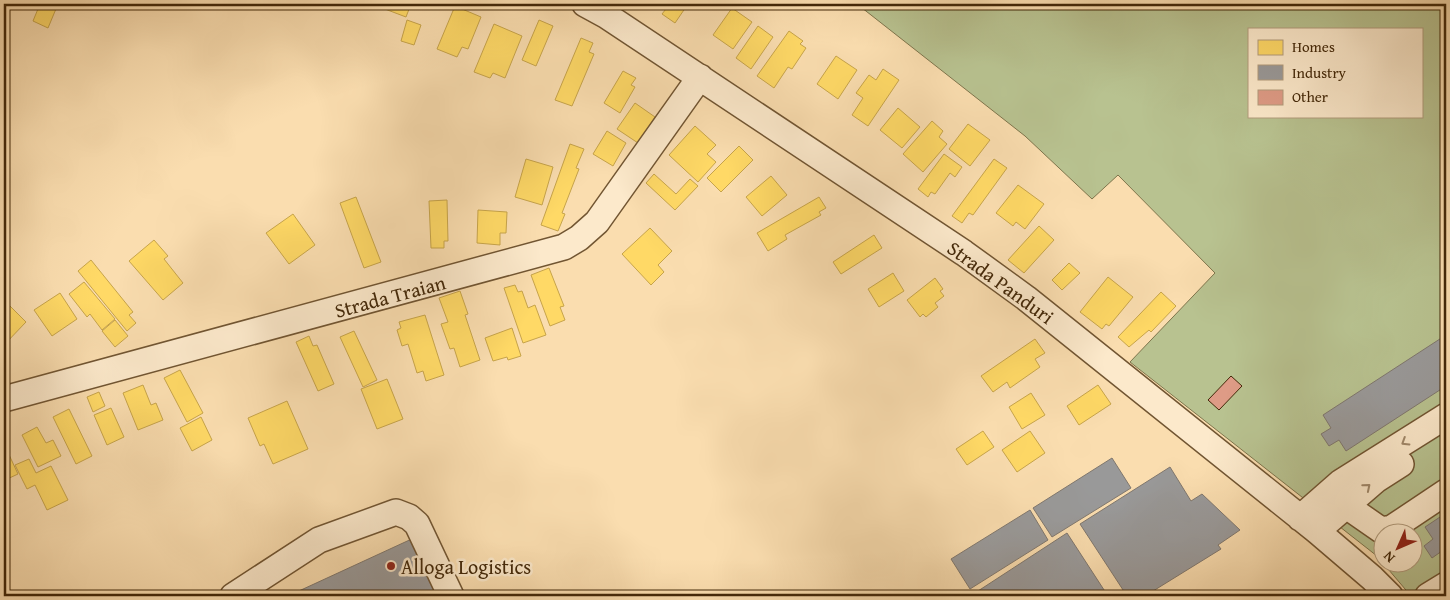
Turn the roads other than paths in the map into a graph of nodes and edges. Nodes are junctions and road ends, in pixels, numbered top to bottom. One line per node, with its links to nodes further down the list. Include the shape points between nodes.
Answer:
1 (585, 4): 2 (street, Strada Panduri)
2 (700, 78): 3 (street, Strada Traian, via 597,222 564,247); 8 (street, Strada Panduri, via 964,253 1026,298)
3 (4, 399)
4 (1446, 416): 8 (street, one-way to 8, via 1340,482)
5 (1446, 435): 7 (street, one-way to 5, via 1376,480)
6 (1446, 492): 7 (street, via 1392,528 1381,530)
7 (1346, 505): 8 (street)
8 (1309, 524): 12 (street, Strada Panduri)
9 (1446, 585): 13 (street)
10 (233, 596): 11 (street, via 319,540 396,512 417,524)
11 (451, 596)
12 (1390, 596)
13 (1428, 596)

